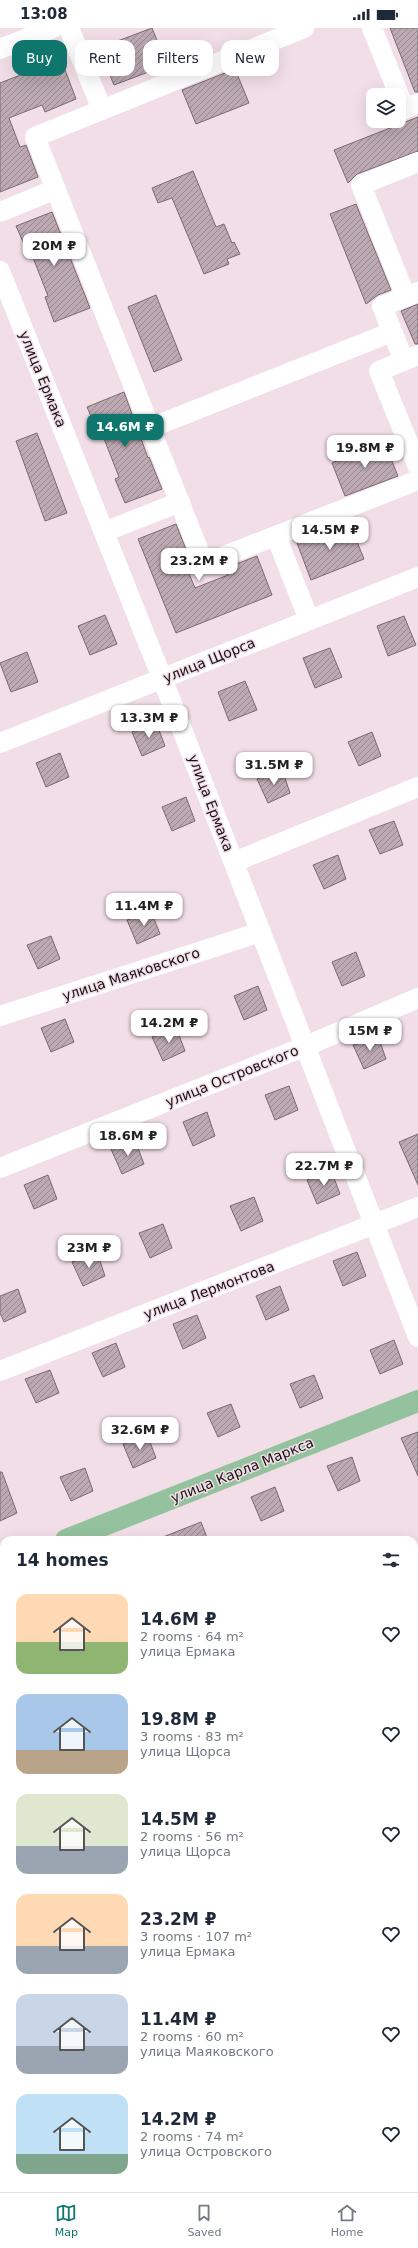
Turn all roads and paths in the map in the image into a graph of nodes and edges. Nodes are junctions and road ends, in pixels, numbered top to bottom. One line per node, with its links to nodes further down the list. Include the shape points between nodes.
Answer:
1 (53, 28): 5 (street)
2 (69, 28): 9 (street)
3 (302, 28): 9 (street)
4 (372, 28): 6 (street)
5 (0, 49)
6 (396, 88)
7 (418, 103): 8 (street)
8 (406, 109)
9 (102, 110): 11 (street, via 35,137)
10 (418, 162): 14 (street, via 361,185)
11 (56, 190): 12 (street); 17 (street)
12 (0, 212)
13 (0, 271): 21 (street, улица Ермака)
14 (412, 294): 15 (street, via 382,306)
15 (392, 332): 16 (street); 17 (street)
16 (411, 358): 18 (street, via 379,371)
17 (150, 428): 20 (street)
18 (418, 467)
19 (418, 480): 22 (street)
20 (180, 502): 21 (street); 22 (street, via 204,564)
21 (104, 532): 25 (street, улица Ермака)
22 (276, 536): 24 (street)
23 (418, 577): 24 (street, улица Щорса)
24 (309, 620): 25 (street, улица Щорса)
25 (162, 678): 26 (street, улица Щорса); 28 (street, улица Ермака)
26 (0, 743)
27 (418, 787): 28 (street)
28 (234, 862): 29 (street, улица Ермака)
29 (261, 932): 31 (street, улица Маяковского); 32 (street, улица Ермака)
30 (418, 998): 32 (street, улица Островского)
31 (0, 1016)
32 (306, 1046): 33 (street, улица Островского); 35 (street, улица Ермака)
33 (0, 1168)
34 (418, 1207): 35 (street, улица Лермонтова)
35 (375, 1224): 36 (street, улица Ермака); 37 (street, улица Лермонтова)
36 (418, 1337)
37 (0, 1372)
38 (418, 1401): 39 (main road, улица Карла Маркса)
39 (76, 1536)

